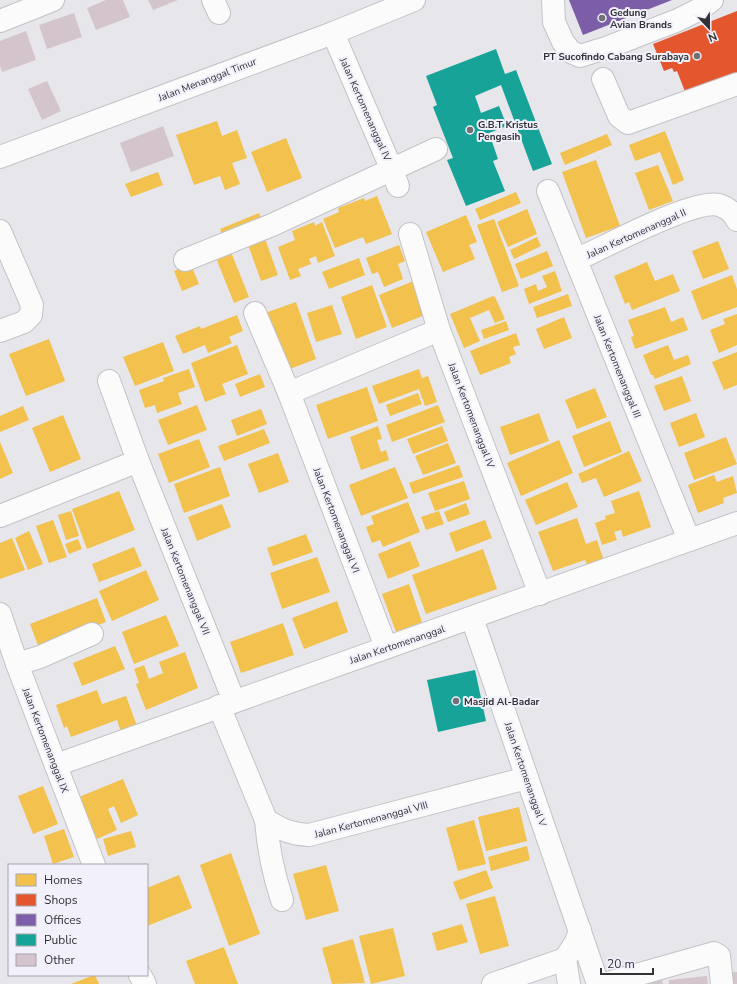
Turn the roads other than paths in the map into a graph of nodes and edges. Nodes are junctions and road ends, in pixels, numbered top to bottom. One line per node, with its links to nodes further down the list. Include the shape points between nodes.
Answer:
1 (53, 0): 5 (street)
2 (414, 0): 6 (street, Jalan Menanggal Timur)
3 (553, 0): 4 (street, via 554,22 563,42 571,52 580,56 678,20)
4 (712, 0)
5 (0, 22)
6 (333, 33): 10 (street, Jalan Menanggal Timur); 11 (street, Jalan Kertomenanggal IV)
7 (603, 79): 8 (street, via 618,116 628,123)
8 (737, 84)
9 (436, 149): 11 (street)
10 (0, 158)
11 (394, 177): 16 (street)
12 (548, 191): 17 (street, Jalan Kertomenanggal III)
13 (737, 220): 17 (street, Jalan Kertomenanggal II, via 732,211 718,205 700,206 680,212)
14 (0, 231): 20 (street, via 32,305 31,315 24,322)
15 (410, 234): 19 (street, Jalan Kertomenanggal IV)
16 (185, 260)
17 (576, 260): 26 (street, Jalan Kertomenanggal III)
18 (255, 313): 22 (street, Jalan Kertomenanggal VI)
19 (439, 330): 22 (street); 27 (street, Jalan Kertomenanggal IV)
20 (0, 331)
21 (109, 381): 23 (street, Jalan Kertomenanggal VII)
22 (289, 393): 31 (street, Jalan Kertomenanggal VI)
23 (138, 461): 24 (street); 33 (street, Jalan Kertomenanggal VII)
24 (0, 516)
25 (737, 523): 26 (street, Jalan Kertomenanggal)
26 (689, 540): 27 (street, Jalan Kertomenanggal)
27 (540, 594): 29 (street, Jalan Kertomenanggal)
28 (0, 614): 32 (street, Jalan Kertomenanggal IX)
29 (472, 618): 31 (street, Jalan Kertomenanggal); 35 (street, Jalan Kertomenanggal V)
30 (92, 634): 32 (street, via 40,657)
31 (386, 647): 33 (street, Jalan Kertomenanggal)
32 (17, 664): 34 (street, Jalan Kertomenanggal IX)
33 (227, 703): 34 (street, Jalan Kertomenanggal); 36 (street)
34 (56, 765): 37 (street, Jalan Kertomenanggal IX)
35 (527, 778): 36 (street, Jalan Kertomenanggal VIII, via 309,835 281,830); 39 (street, Jalan Kertomenanggal V)
36 (266, 820): 38 (street, via 268,848)
37 (94, 864)
38 (282, 900)
39 (580, 930): 40 (street); 42 (street, Jalan Kertomenanggal V)
40 (565, 959): 43 (street); 44 (street)
41 (630, 980): 42 (street); 45 (street, via 714,953 719,956)
42 (600, 983)
43 (493, 984)
44 (569, 984)
45 (722, 984)

